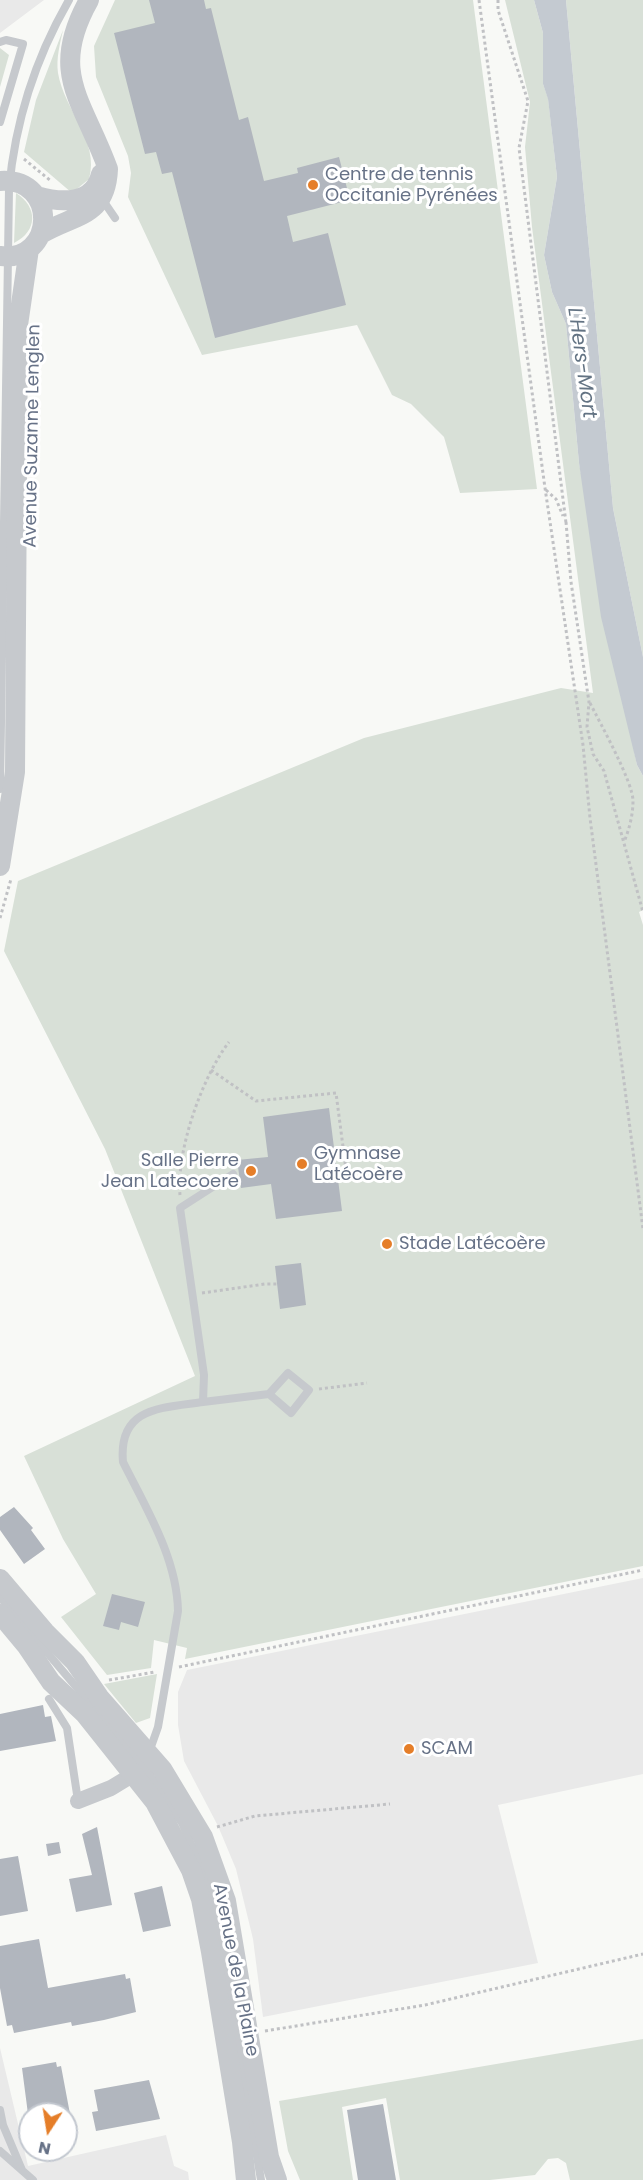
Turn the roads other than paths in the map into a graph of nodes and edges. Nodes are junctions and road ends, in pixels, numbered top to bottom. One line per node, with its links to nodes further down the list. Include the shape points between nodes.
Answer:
1 (69, 0): 6 (lane, via 52,30 26,97)
2 (89, 0): 5 (street, via 72,35 69,69)
3 (0, 42): 4 (lane, via 23,44)
4 (0, 122)
5 (102, 154): 7 (street, via 100,179 88,195 57,201); 8 (street, via 108,169)
6 (5, 181): 7 (street, via 20,183); 11 (lane)
7 (37, 196): 10 (street, Avenue Suzanne Lenglen, via 44,215)
8 (102, 199): 9 (lane); 10 (street, via 88,212 61,222)
9 (115, 218)
10 (35, 242): 11 (street); 13 (street, Avenue Suzanne Lenglen, via 18,325 15,772)
11 (3, 256): 12 (lane)
12 (0, 789)
13 (6, 870)
14 (233, 1174): 16 (lane, via 180,1208 204,1375)
15 (269, 1394): 15 (lane, via 288,1373 309,1390 291,1413); 16 (lane)
16 (203, 1402): 21 (lane, via 149,1411 133,1421 121,1443 123,1462 174,1572 178,1611 158,1727)
17 (0, 1579): 21 (street, Avenue de la Plaine, via 75,1662 99,1697)
18 (0, 1597): 30 (lane, via 145,1768 165,1795 195,1850 218,1926)
19 (0, 1614): 22 (street, Avenue de la Plaine, via 51,1682 85,1714)
20 (49, 1698): 23 (lane, via 67,1728)
21 (146, 1750): 31 (street, Avenue de la Plaine, via 192,1816 226,1901 269,2157)
22 (134, 1773): 23 (street, via 111,1788); 29 (street, Avenue de la Plaine, via 175,1836 201,1899)
23 (78, 1801)
24 (0, 2110): 25 (lane)
25 (2, 2127): 27 (lane)
26 (0, 2151): 27 (lane)
27 (22, 2170): 28 (lane)
28 (33, 2180)
29 (246, 2180)
30 (261, 2180)
31 (277, 2180)

